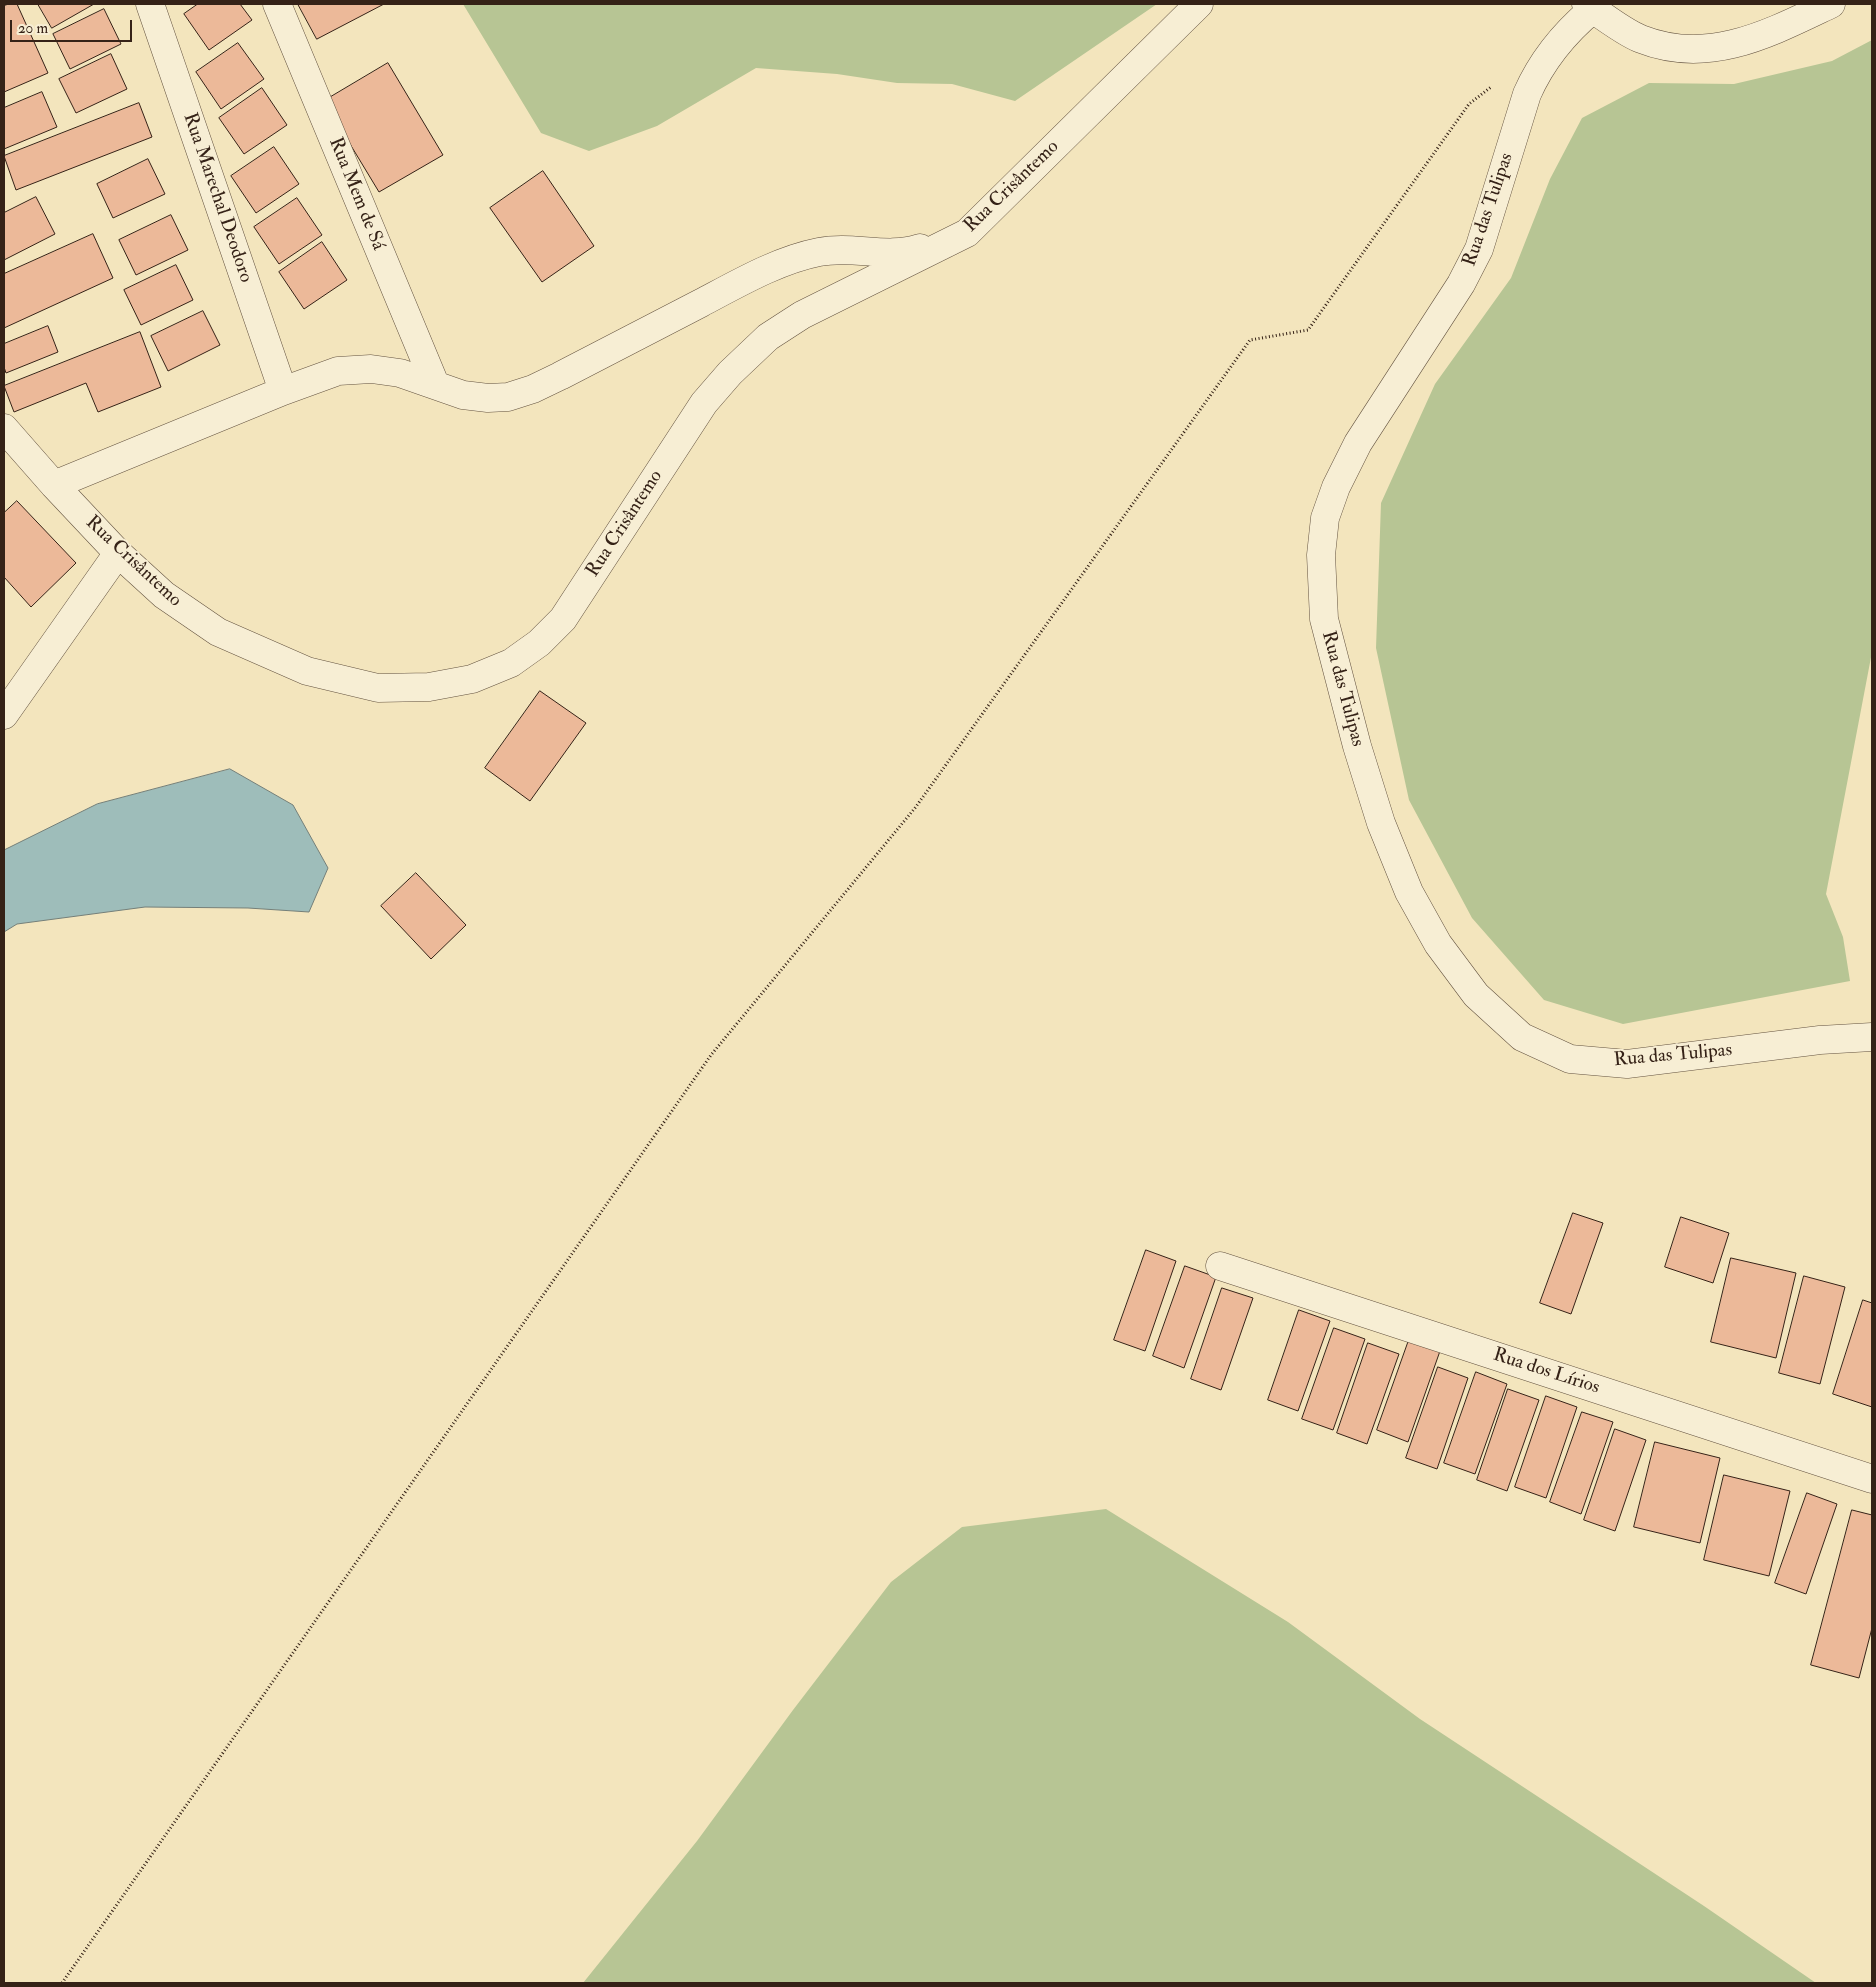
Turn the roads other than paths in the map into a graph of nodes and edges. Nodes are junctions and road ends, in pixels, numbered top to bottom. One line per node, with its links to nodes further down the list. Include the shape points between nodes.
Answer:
1 (150, 4): 8 (street, Rua Marechal Deodoro)
2 (277, 4): 7 (street, Rua Mem de Sá)
3 (1199, 4): 6 (street, Rua Crisântemo)
4 (1831, 4): 5 (street, via 1750,39 1696,50 1667,48 1639,38)
5 (1590, 6): 13 (street, Rua das Tulipas, via 1536,73 1478,249 1461,284 1358,443 1325,518 1321,555 1324,619 1357,746 1381,823 1409,892 1433,935 1476,995 1522,1036 1570,1059 1627,1064 1820,1040)
6 (967, 233): 7 (street, via 910,252 819,252 796,259 757,273 560,376 508,397 463,394); 11 (street, Rua Crisântemo, via 802,315 768,338 730,373 704,403 563,619 539,643 511,663 472,679 429,688 378,688 307,671 218,632 164,595)
7 (435, 384): 8 (street, via 400,373 371,369 338,371)
8 (283, 391): 10 (street)
9 (4, 429): 10 (street, Rua Crisântemo)
10 (54, 485): 11 (street, Rua Crisântemo)
11 (118, 553): 12 (street)
12 (4, 715)
13 (1872, 1037)
14 (1220, 1266): 15 (street, Rua dos Lírios)
15 (1872, 1480)

